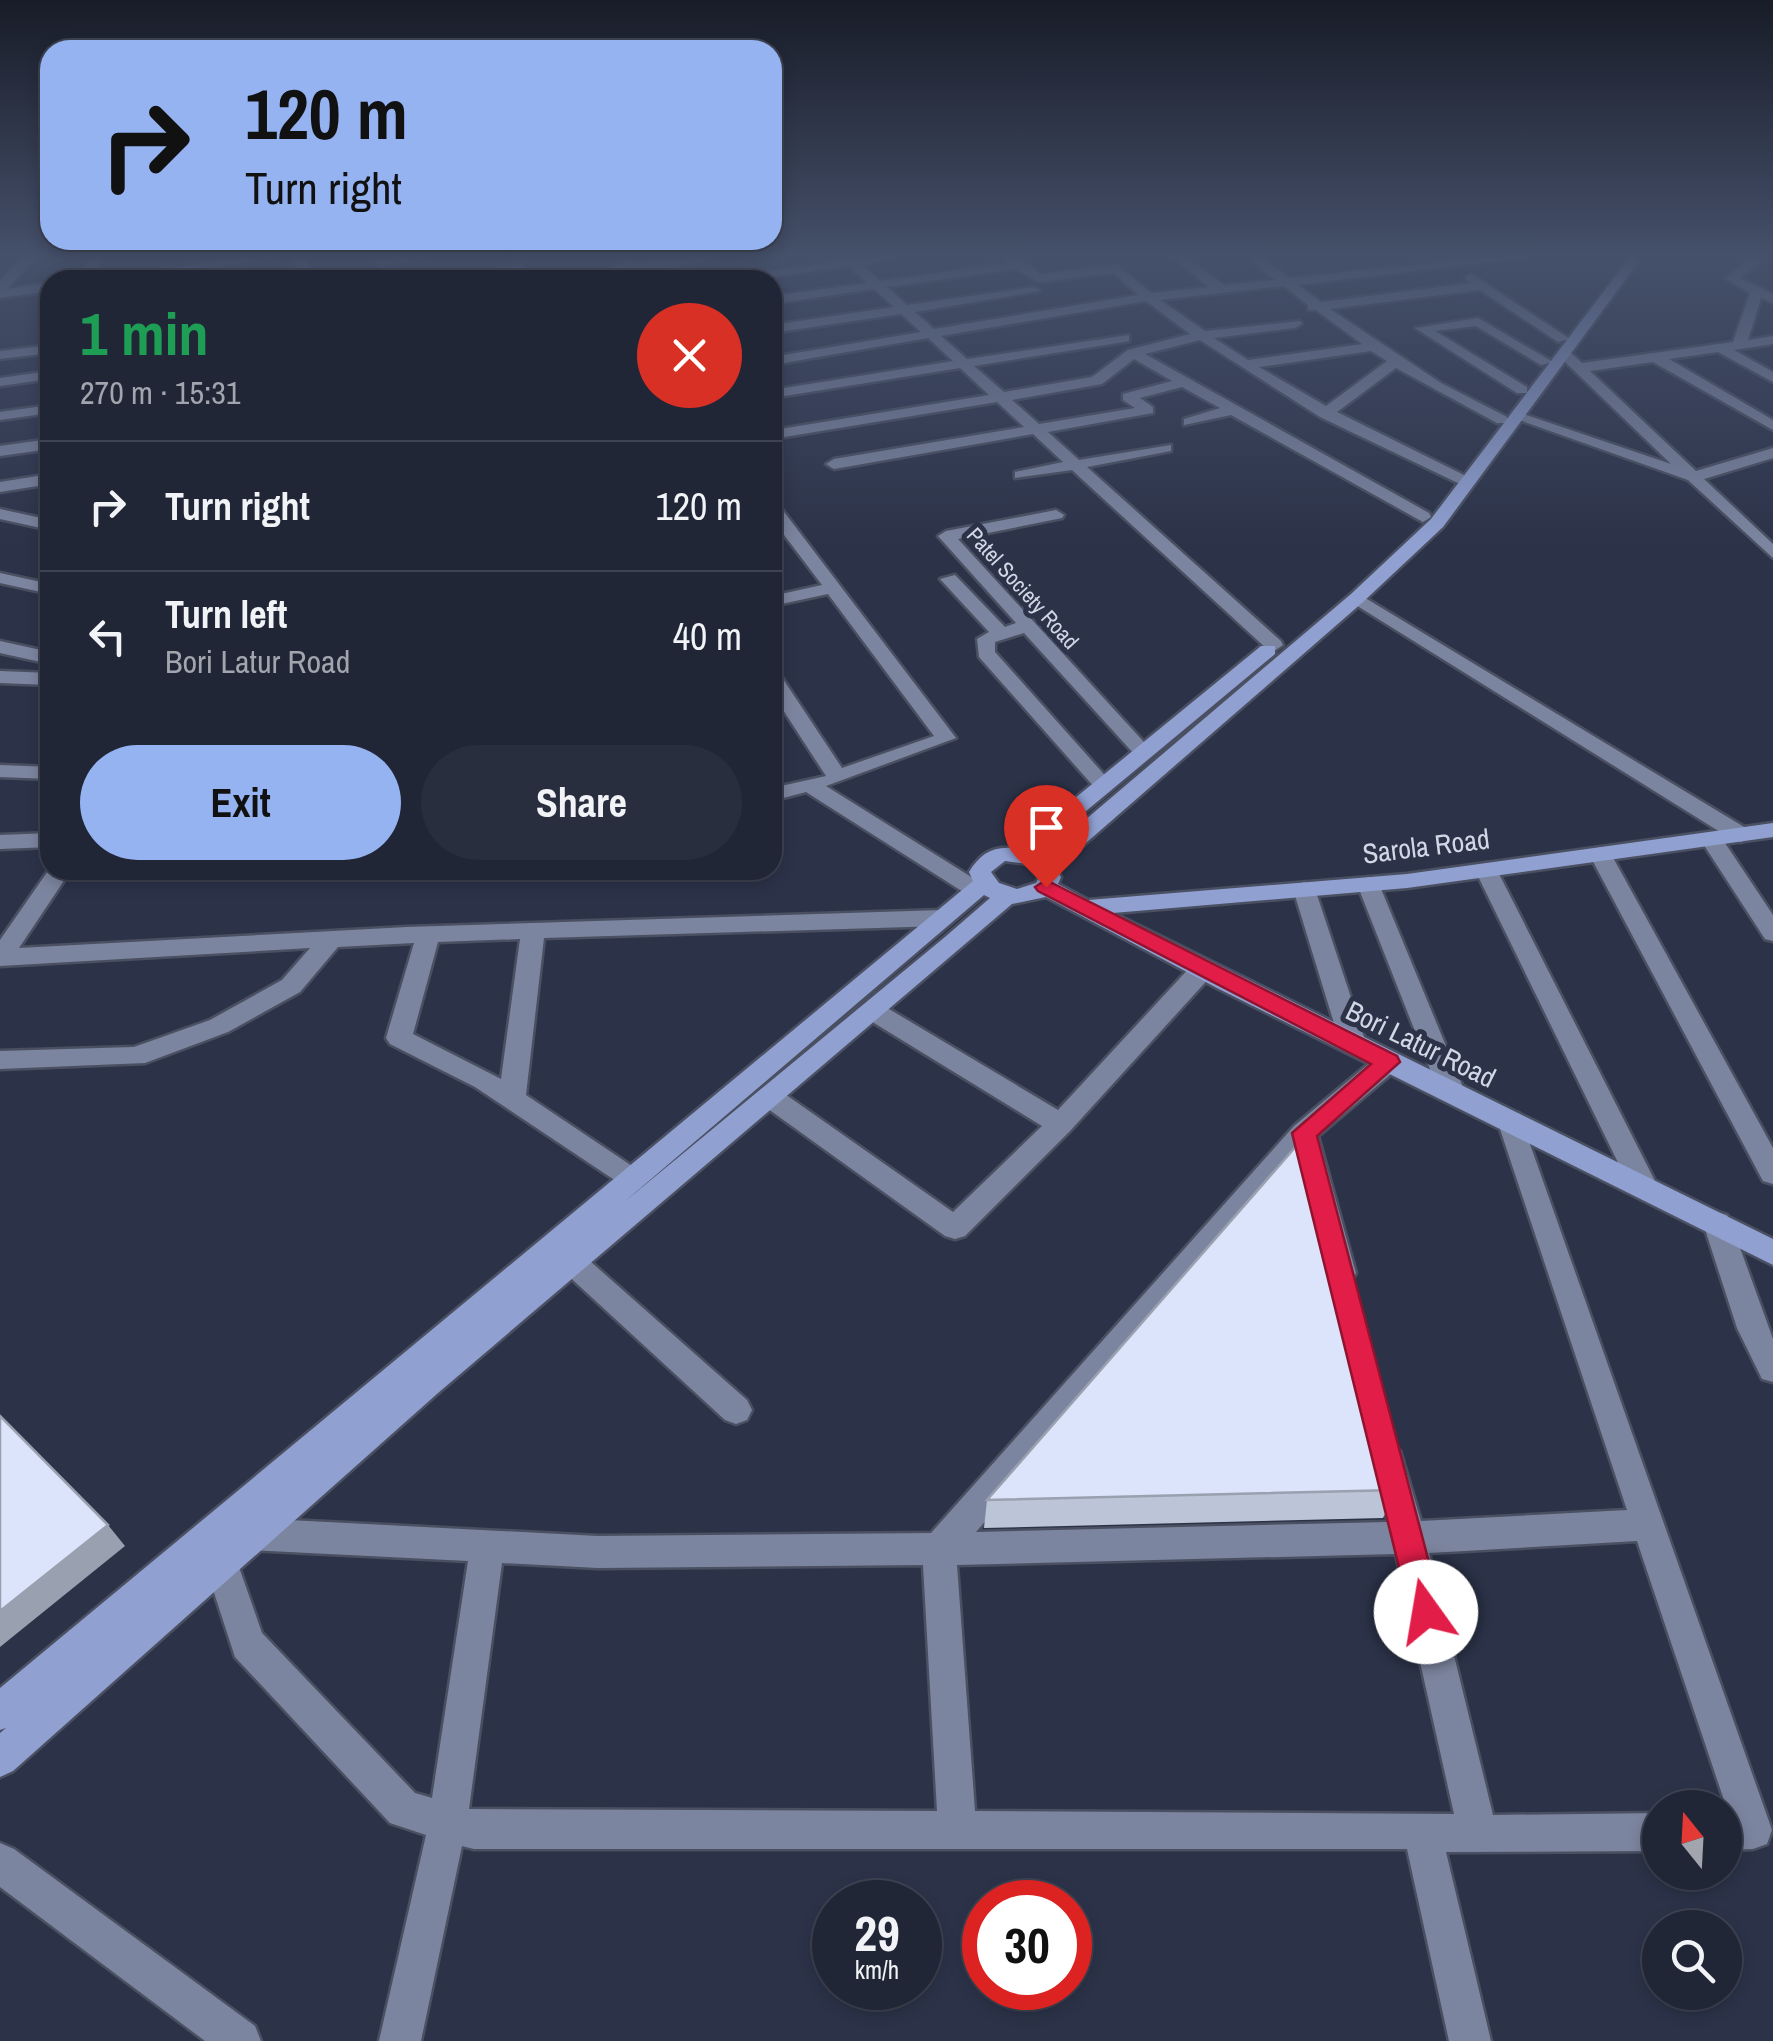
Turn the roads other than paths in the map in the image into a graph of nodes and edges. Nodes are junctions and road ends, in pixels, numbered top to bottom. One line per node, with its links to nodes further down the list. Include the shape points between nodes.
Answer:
1 (827, 352): 12 (street)
2 (952, 352): 19 (street)
3 (1037, 352): 19 (street)
4 (1142, 352): 13 (street)
5 (1225, 352): 20 (street)
6 (1331, 352): 20 (street)
7 (1382, 352): 17 (street)
8 (1461, 352): 25 (street)
9 (1529, 352): 18 (street)
10 (1681, 352): 15 (street)
11 (1728, 352): 22 (street)
12 (822, 353): 16 (street); 32 (street)
13 (1134, 354): 24 (street); 27 (street, via 1119,359 1097,382)
14 (1569, 354): 15 (street); 18 (main road); 33 (main road); 45 (street)
15 (1653, 356): 35 (street)
16 (782, 359)
17 (1395, 362): 30 (street); 33 (street, via 1451,398)
18 (1546, 362): 25 (main road)
19 (965, 364): 27 (street); 32 (street)
20 (1244, 365): 30 (street)
21 (40, 376): 23 (street)
22 (1773, 378)
23 (0, 382)
24 (1183, 382): 29 (street); 36 (street, via 1128,397 1148,410)
25 (1522, 390): 33 (main road)
26 (782, 396): 32 (street)
27 (1000, 397): 32 (street); 36 (street)
28 (40, 410): 31 (street)
29 (1231, 410): 34 (street); 51 (street)
30 (1325, 414): 46 (street)
31 (0, 416)
32 (881, 416): 36 (street); 37 (street); 43 (street, via 834,464)
33 (1510, 419): 45 (street); 46 (main road); 59 (main road, via 1455,504)
34 (1189, 422)
35 (1773, 426)
36 (1035, 429): 42 (street)
37 (782, 434)
38 (40, 446): 40 (street)
39 (1166, 448): 42 (street)
40 (0, 452)
41 (1773, 452): 45 (street)
42 (1074, 465): 44 (street); 63 (street)
43 (844, 475)
44 (1021, 475)
45 (1693, 477): 54 (street)
46 (1458, 478): 51 (main road)
47 (40, 480): 48 (street)
48 (0, 486)
49 (0, 514): 53 (street)
50 (1056, 514): 61 (street, Patel Society Road, via 946,536)
51 (1423, 518): 63 (main road)
52 (782, 521): 58 (street)
53 (40, 523)
54 (1770, 548)
55 (949, 579): 62 (street)
56 (5, 583): 57 (street)
57 (40, 586)
58 (832, 588): 60 (street); 74 (street, via 946,738)
59 (1357, 598): 79 (street); 86 (main road)
60 (782, 599)
61 (1026, 626): 62 (street); 71 (street, Patel Society Road)
62 (1001, 634): 76 (street, via 986,639 986,652)
63 (1274, 645): 71 (main road)
64 (0, 647): 65 (street)
65 (40, 656)
66 (0, 677): 67 (street)
67 (40, 679)
68 (782, 692): 70 (street)
69 (782, 710): 70 (street)
70 (795, 711): 74 (street)
71 (1143, 752): 76 (main road)
72 (0, 771): 73 (street)
73 (40, 773)
74 (837, 777): 75 (street)
75 (809, 785): 77 (street); 90 (street)
76 (1103, 785): 83 (main road)
77 (782, 793)
78 (1773, 830): 79 (main road, Sarola Road)
79 (1741, 835): 80 (main road, Sarola Road)
80 (1710, 839): 84 (main road, Sarola Road); 94 (street)
81 (40, 840): 82 (street)
82 (0, 842)
83 (1021, 854): 86 (main road); 90 (main road, via 987,860 980,872)
84 (1600, 854): 85 (main road, Sarola Road); 109 (street)
85 (1486, 870): 88 (main road, Sarola Road); 111 (street)
86 (1045, 876): 90 (main road, via 1022,897); 91 (main road, Bori Latur Road)
87 (53, 880): 97 (street)
88 (1368, 884): 89 (main road, Sarola Road); 103 (street)
89 (1304, 889): 91 (main road, Sarola Road); 100 (street)
90 (989, 890): 92 (main road); 99 (main road)
91 (1084, 908): 98 (main road, Bori Latur Road)
92 (942, 918): 93 (street); 110 (main road)
93 (533, 931): 95 (street); 104 (street)
94 (1773, 933)
95 (428, 934): 96 (street); 104 (street, via 398,1038)
96 (331, 939): 97 (street); 101 (street, via 291,986 219,1026 136,1056)
97 (4, 947)
98 (1202, 970): 100 (main road, Bori Latur Road); 107 (street)
99 (875, 1012): 105 (main road); 107 (street)
100 (1354, 1046): 102 (main road, Bori Latur Road)
101 (0, 1060)
102 (1388, 1062): 103 (main road, Bori Latur Road); 108 (street)
103 (1452, 1092): 106 (main road, Bori Latur Road)
104 (512, 1098): 110 (street)
105 (773, 1099): 107 (street, via 954,1228); 114 (main road)
106 (1510, 1120): 111 (main road, Bori Latur Road); 119 (street)
107 (1060, 1124)
108 (1304, 1133): 115 (street); 123 (street)
109 (1773, 1173)
110 (631, 1180): 125 (main road)
111 (1643, 1185): 112 (main road, Bori Latur Road)
112 (1718, 1223): 113 (main road, Bori Latur Road); 116 (street, via 1752,1328)
113 (1773, 1253)
114 (572, 1262): 117 (street); 120 (main road)
115 (1349, 1306)
116 (1773, 1368)
117 (736, 1410)
118 (1379, 1422): 121 (street)
119 (1646, 1525): 121 (street); 130 (street)
120 (251, 1534): 122 (street); 124 (main road)
121 (1409, 1538): 123 (street); 132 (street)
122 (487, 1546): 123 (street, via 598,1552); 127 (street)
123 (939, 1549): 128 (street)
124 (222, 1562): 126 (main road); 127 (street, via 248,1644 404,1809)
125 (0, 1712)
126 (0, 1758)
127 (448, 1822): 128 (street, via 474,1830); 135 (street)
128 (957, 1830): 129 (street)
129 (1422, 1830): 132 (street); 136 (street)
130 (1750, 1830)
131 (1642, 1832): 132 (street)
132 (1478, 1835)
133 (0, 1863): 134 (street)
134 (240, 2041)
135 (400, 2041)
136 (1470, 2041)

